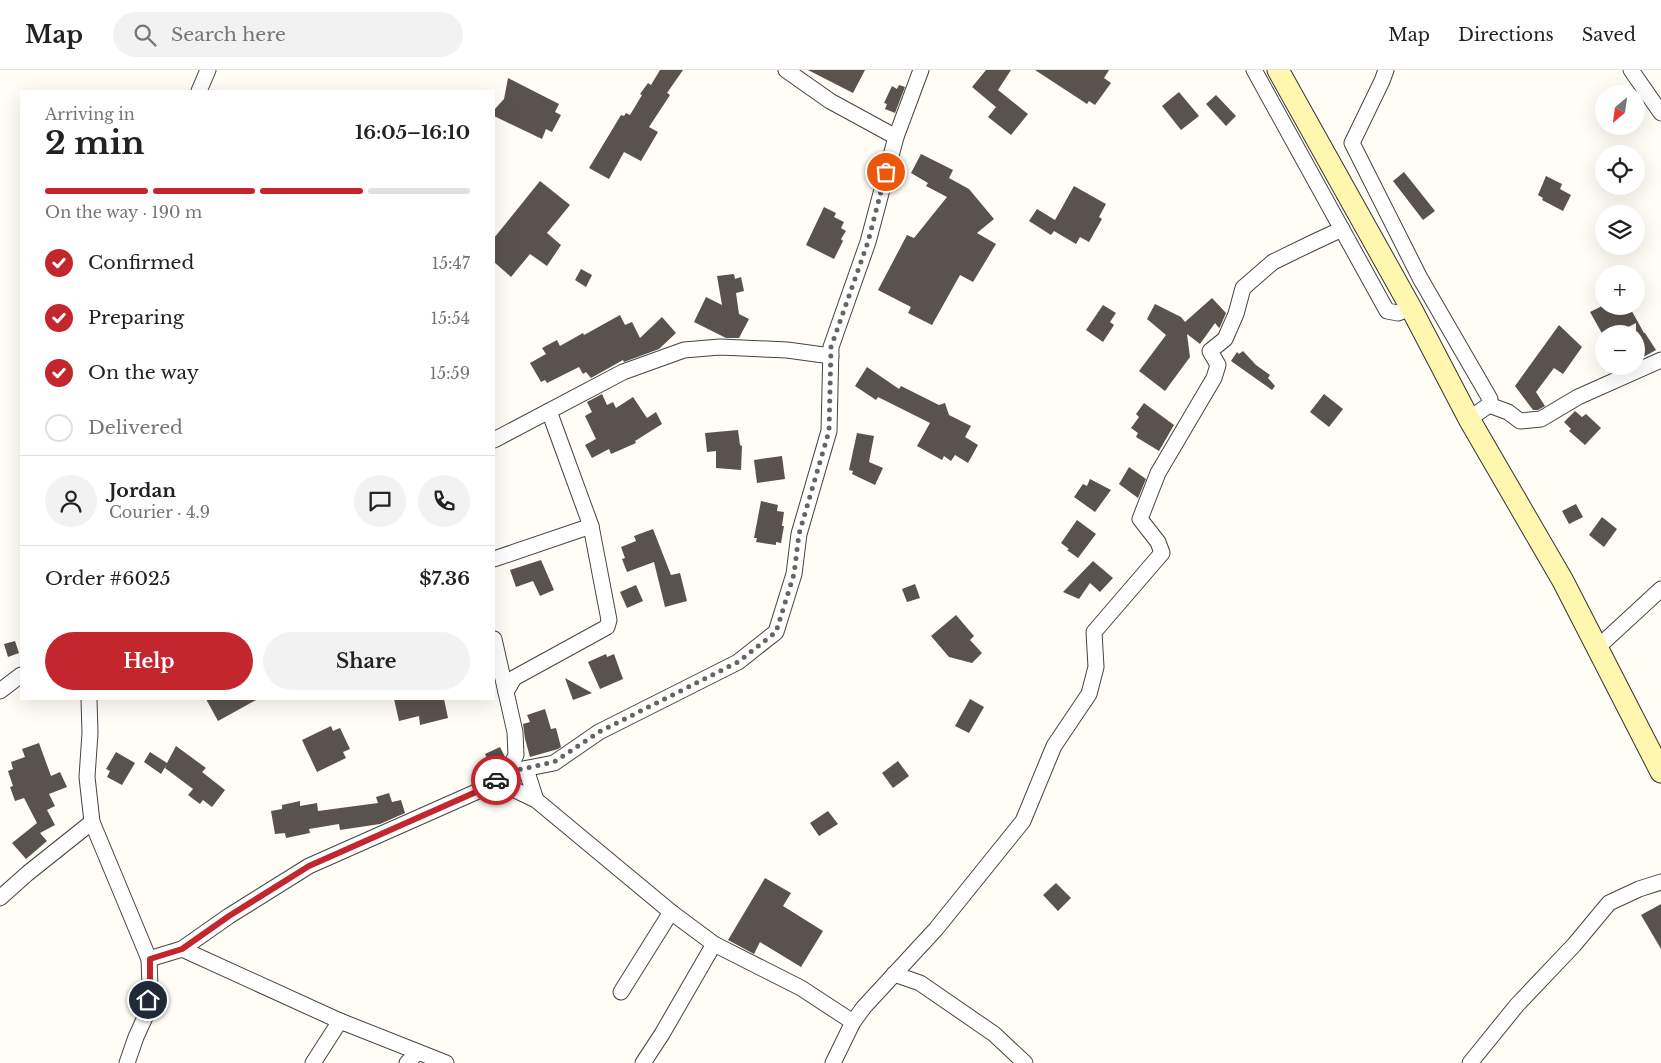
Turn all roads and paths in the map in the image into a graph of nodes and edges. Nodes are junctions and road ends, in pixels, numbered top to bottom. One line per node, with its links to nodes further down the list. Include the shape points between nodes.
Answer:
1 (208, 70): 8 (street)
2 (786, 70): 10 (street, via 830,101)
3 (921, 70): 10 (street)
4 (1254, 70): 11 (street)
5 (1278, 70): 12 (main road)
6 (1386, 70): 15 (street, via 1352,143 1420,278 1490,399)
7 (1631, 70): 9 (street)
8 (199, 90)
9 (1661, 113)
10 (896, 137): 13 (street, via 868,242)
11 (1342, 230): 12 (street, via 1388,311 1398,313); 40 (street, via 1273,262 1243,288 1225,338 1210,351 1218,365 1214,378 1158,473 1140,519 1158,542 1162,553 1094,632 1096,667 1089,694 1054,746 1022,821 936,929)
12 (1411, 308): 17 (main road)
13 (830, 356): 16 (street, via 720,347 684,350 623,372); 28 (street, via 829,431 799,534 794,574 776,632 738,662 599,732 554,762)
14 (1661, 360): 15 (street, via 1578,397 1541,419 1520,420)
15 (1489, 405): 17 (street)
16 (549, 411): 18 (street); 19 (street)
17 (1469, 420): 23 (main road, via 1563,581)
18 (495, 439)
19 (591, 526): 20 (street); 26 (street, via 609,620 607,628 514,678)
20 (495, 560)
21 (1661, 589): 23 (street)
22 (495, 643): 26 (street)
23 (1598, 648): 30 (main road)
24 (20, 677): 25 (street)
25 (0, 691)
26 (506, 692): 29 (street, via 515,732 516,755)
27 (89, 700): 33 (street, via 87,777)
28 (526, 769): 29 (street); 32 (street)
29 (508, 772): 31 (street)
30 (1661, 772)
31 (485, 788): 32 (street, via 513,789); 38 (street, via 309,866)
32 (536, 800): 36 (street)
33 (92, 822): 35 (street); 39 (street)
34 (1661, 882): 51 (street, via 1609,903 1574,946 1517,1005)
35 (0, 898)
36 (671, 912): 37 (street); 41 (street)
37 (714, 944): 43 (street, via 801,988); 48 (street)
38 (182, 949): 39 (street); 42 (street)
39 (150, 959): 45 (street, via 147,1013)
40 (894, 974): 43 (street); 50 (street, via 920,983 994,1034)
41 (620, 992)
42 (340, 1021): 44 (street); 46 (street)
43 (853, 1022): 49 (street)
44 (412, 1057): 47 (street)
45 (127, 1063)
46 (313, 1063)
47 (446, 1063)
48 (642, 1063)
49 (833, 1063)
50 (1025, 1063)
51 (1470, 1063)

